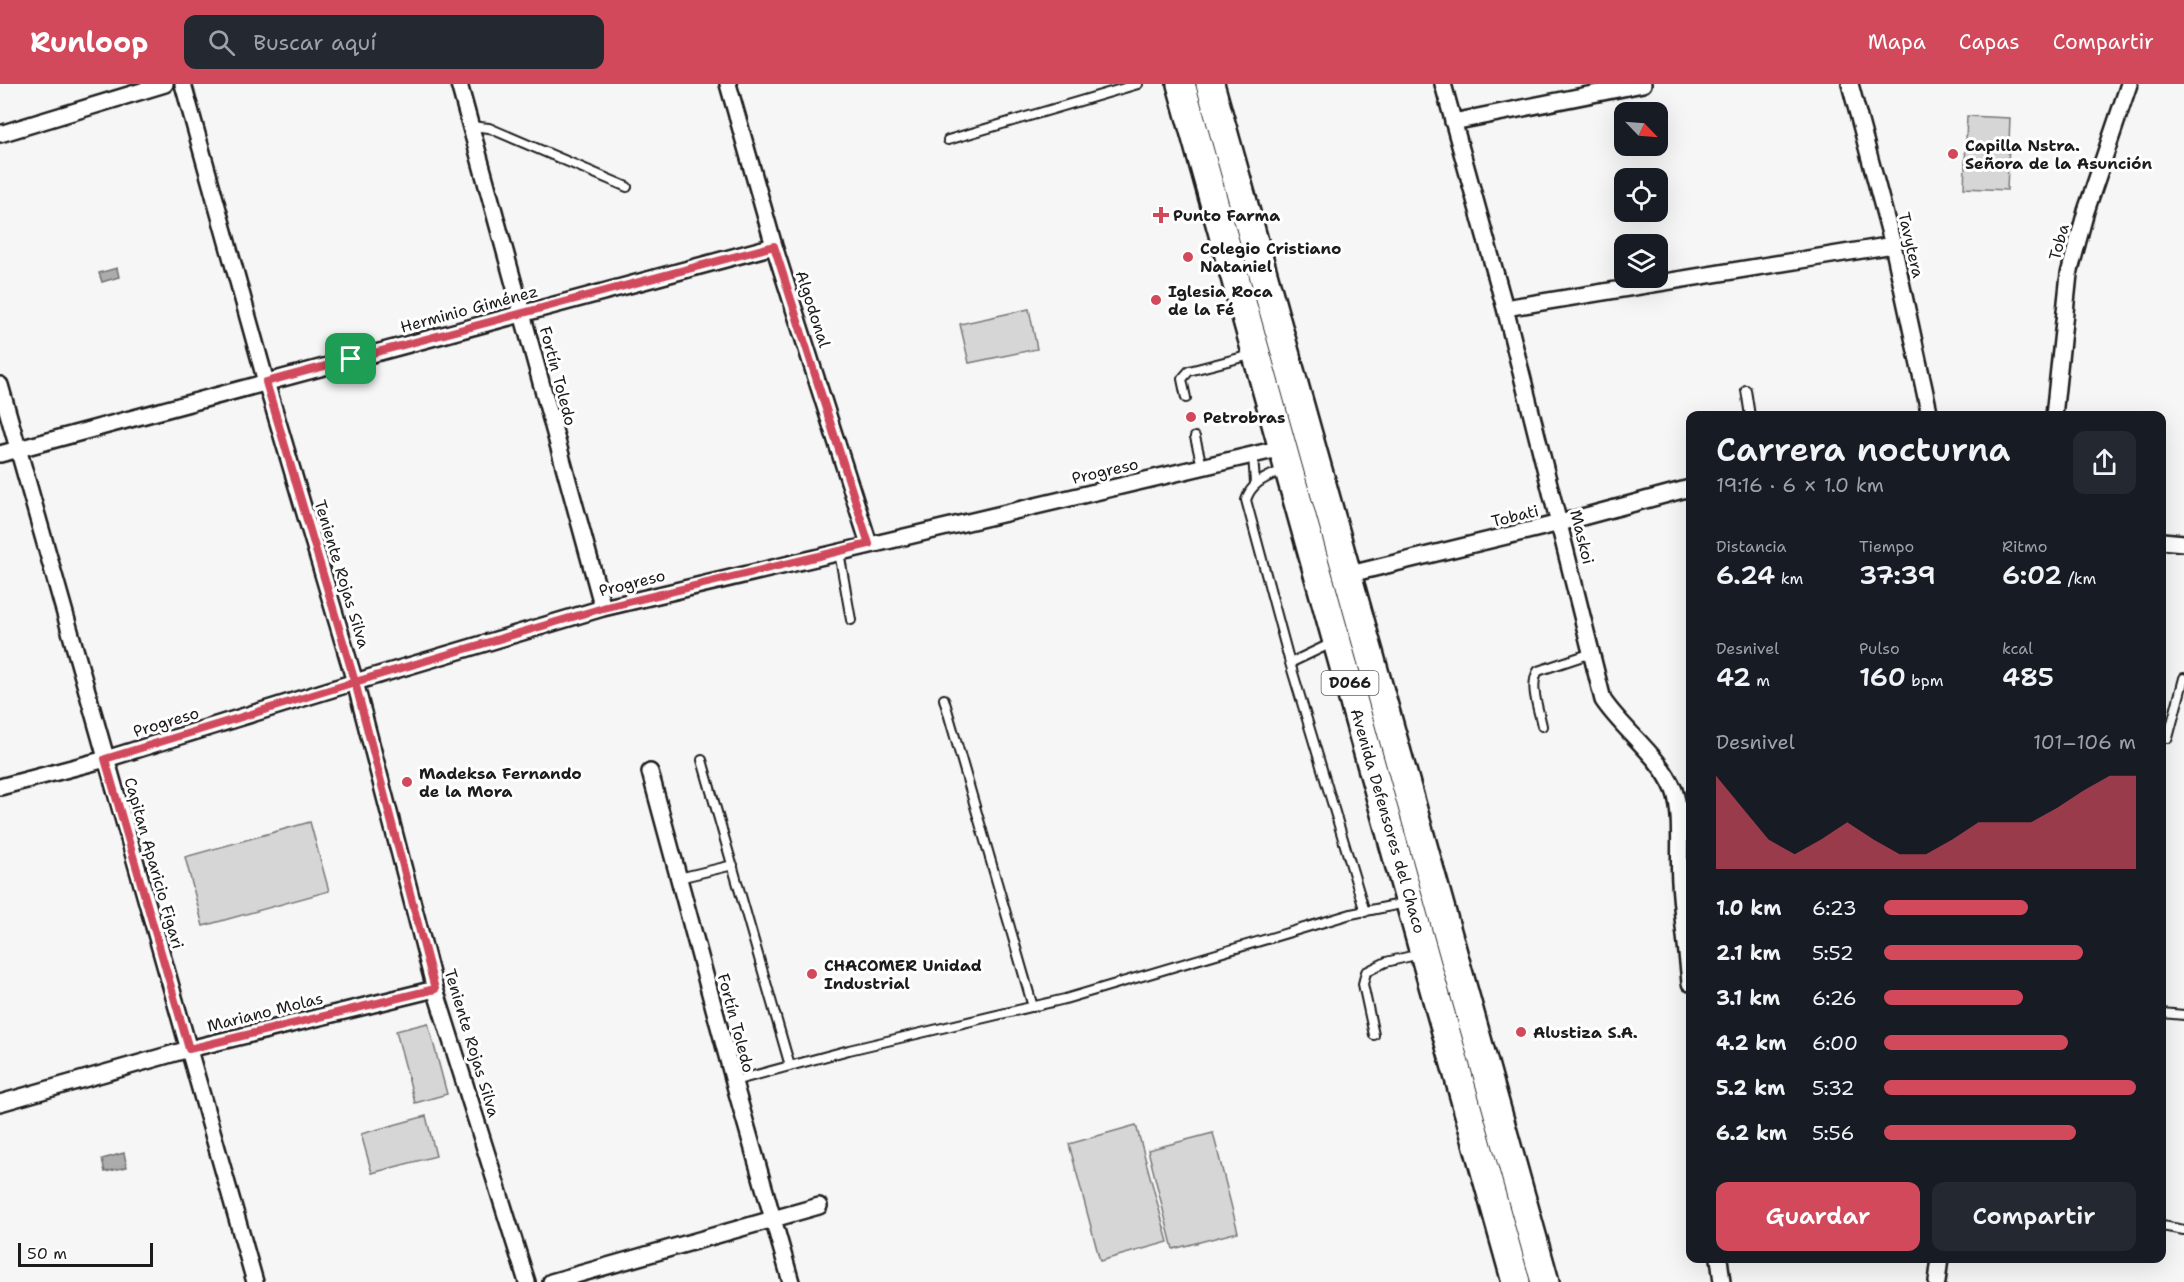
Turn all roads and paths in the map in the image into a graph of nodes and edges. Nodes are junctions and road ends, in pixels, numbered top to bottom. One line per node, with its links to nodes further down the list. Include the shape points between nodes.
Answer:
1 (165, 84): 14 (street)
2 (183, 84): 22 (street, Teniente Rojas Silva)
3 (459, 84): 13 (street, Fortín Toledo)
4 (728, 84): 18 (street, Algodonal)
5 (1138, 84): 15 (lane)
6 (1181, 84): 21 (highway, Avenida Defensores del Chaco / D066)
7 (1210, 84): 42 (highway, Avenida Defensores del Chaco / D066)
8 (1443, 84): 12 (street, Maskoi)
9 (1643, 84): 12 (street)
10 (1850, 84): 17 (street, Tavytera)
11 (2129, 84): 28 (street, Toba, via 2069,274)
12 (1453, 122): 19 (street, Maskoi)
13 (471, 126): 16 (lane, via 489,128); 20 (street, Fortín Toledo)
14 (0, 134)
15 (948, 140)
16 (627, 187)
17 (1893, 245): 19 (street); 27 (street, Tavytera)
18 (774, 246): 20 (street, Herminio Giménez); 40 (street, Algodonal)
19 (1505, 308): 37 (street, Maskoi)
20 (522, 313): 22 (street, Herminio Giménez); 43 (street, Fortín Toledo)
21 (1256, 354): 25 (lane, via 1189,371 1182,379); 33 (highway, Avenida Defensores del Chaco / D066)
22 (266, 382): 30 (street, Herminio Giménez); 49 (street, Teniente Rojas Silva)
23 (0, 385): 30 (street, Capitan Aparicio Figari)
24 (1746, 390): 26 (lane)
25 (1186, 398)
26 (1749, 411)
27 (1929, 411)
28 (2055, 411)
29 (1195, 437): 34 (lane)
30 (18, 450): 31 (street, Herminio Giménez); 53 (street, Capitan Aparicio Figari)
31 (0, 454)
32 (1253, 454): 33 (street, Progreso); 34 (street, Progreso); 35 (lane)
33 (1286, 458): 35 (lane); 45 (highway, Avenida Defensores del Chaco / D066)
34 (1202, 466): 40 (street, Progreso)
35 (1256, 483): 47 (lane, via 1246,500)
36 (1686, 489): 37 (street, Tobati)
37 (1560, 523): 42 (street, Tobati); 46 (street, Maskoi)
38 (2166, 541): 39 (street)
39 (2184, 543)
40 (869, 544): 41 (street, Progreso)
41 (838, 552): 43 (street, Progreso); 44 (lane)
42 (1346, 575): 84 (highway, Avenida Defensores del Chaco / D066)
43 (603, 608): 49 (street, Progreso)
44 (851, 620)
45 (1338, 640): 47 (lane); 60 (highway, Avenida Defensores del Chaco / D066)
46 (1592, 653): 51 (lane, via 1538,671 1534,685); 57 (street, Maskoi, via 1603,700 1667,776 1675,791)
47 (1290, 663): 61 (lane)
48 (2184, 678): 52 (lane)
49 (355, 682): 53 (street, Progreso); 64 (street, Teniente Rojas Silva)
50 (944, 699): 65 (lane)
51 (1542, 726)
52 (2168, 738)
53 (105, 759): 56 (street, Progreso); 69 (street, Capitan Aparicio Figari)
54 (702, 760): 58 (lane)
55 (650, 772): 59 (street, Fortín Toledo)
56 (0, 787)
57 (1685, 843): 62 (street, Maskoi, via 1680,882)
58 (732, 865): 59 (lane); 70 (lane)
59 (679, 878): 71 (street, Fortín Toledo)
60 (1411, 903): 61 (lane); 63 (highway, Avenida Defensores del Chaco / D066)
61 (1365, 912): 65 (lane)
62 (1686, 943)
63 (1425, 953): 68 (lane, via 1386,962 1366,972 1362,984); 83 (highway, Avenida Defensores del Chaco / D066)
64 (435, 989): 69 (street, Mariano Molas); 80 (street, Teniente Rojas Silva)
65 (1033, 1007): 70 (lane)
66 (2166, 1013): 67 (lane)
67 (2184, 1015)
68 (1374, 1035)
69 (189, 1049): 72 (street, Mariano Molas); 79 (street, Capitan Aparicio Figari)
70 (790, 1066): 71 (lane)
71 (734, 1081): 74 (street, Fortín Toledo)
72 (0, 1103)
73 (819, 1206): 74 (street)
74 (772, 1220): 81 (street); 82 (street, Fortín Toledo)
75 (2166, 1227): 76 (lane)
76 (2184, 1230)
77 (1720, 1263): 85 (street)
78 (1939, 1263): 86 (street)
79 (255, 1282)
80 (527, 1282)
81 (551, 1282)
82 (791, 1282)
83 (1516, 1282)
84 (1545, 1282)
85 (1722, 1282)
86 (1937, 1282)

